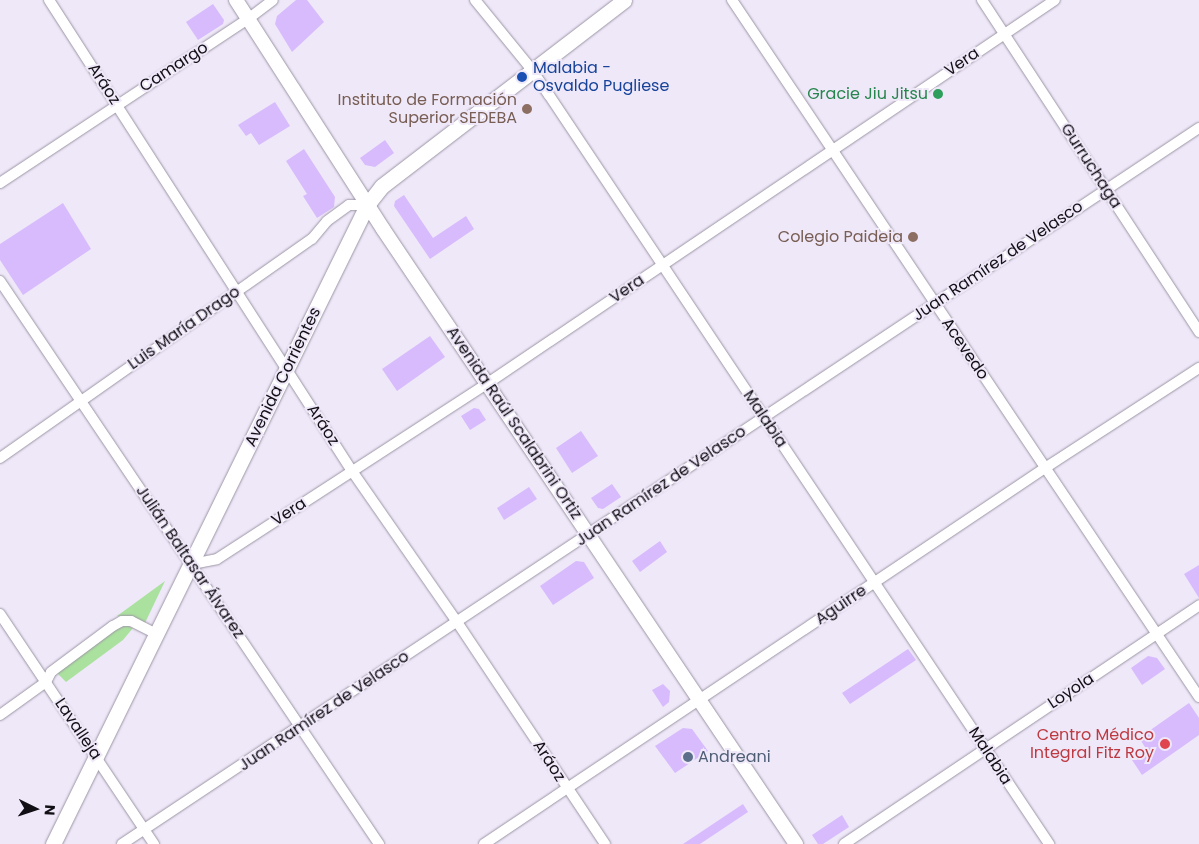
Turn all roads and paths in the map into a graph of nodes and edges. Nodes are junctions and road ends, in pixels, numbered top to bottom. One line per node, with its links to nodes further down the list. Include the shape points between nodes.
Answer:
1 (49, 0): 12 (street, Aráoz)
2 (236, 0): 9 (main road, Avenida Raúl Scalabrini Ortiz)
3 (273, 0): 9 (street, Camargo)
4 (475, 0): 11 (street, Malabia)
5 (624, 0): 11 (main road, Avenida Corrientes)
6 (732, 0): 14 (street, Acevedo)
7 (982, 0): 10 (street, Gurruchaga)
8 (1055, 0): 10 (street, Vera)
9 (248, 19): 12 (street, Camargo); 17 (main road, Avenida Raúl Scalabrini Ortiz)
10 (1003, 34): 14 (street, Vera); 16 (street, Gurruchaga)
11 (532, 70): 17 (main road, Avenida Corrientes, via 382,186); 18 (street, Malabia)
12 (117, 104): 15 (street, Camargo); 20 (street, Aráoz)
13 (1199, 128): 16 (street, Juan Ramírez de Velasco)
14 (833, 149): 18 (street, Vera); 21 (street, Acevedo)
15 (0, 183)
16 (1106, 189): 21 (street, Juan Ramírez de Velasco); 22 (street, Gurruchaga)
17 (367, 205): 20 (street, Luis María Drago, via 349,205 327,221 312,239); 24 (main road, Avenida Corrientes); 25 (main road, Avenida Raúl Scalabrini Ortiz)
18 (662, 266): 25 (street, Vera); 27 (street, Malabia)
19 (0, 281): 26 (street, Julián Baltasar Álvarez)
20 (237, 290): 24 (street, Aráoz); 26 (street, Luis María Drago)
21 (934, 304): 27 (street, Juan Ramírez de Velasco); 29 (street, Acevedo)
22 (1199, 332)
23 (1199, 368): 29 (street, Aguirre)
24 (287, 369): 30 (street, Aráoz); 32 (main road, Avenida Corrientes)
25 (488, 383): 30 (street, Vera); 31 (main road, Avenida Raúl Scalabrini Ortiz)
26 (81, 400): 28 (street, Luis María Drago); 32 (street, Julián Baltasar Álvarez)
27 (764, 417): 31 (street, Juan Ramírez de Velasco); 33 (street, Malabia)
28 (0, 458)
29 (1045, 468): 33 (street, Aguirre); 38 (street, Acevedo)
30 (352, 471): 32 (street, Vera, via 217,559); 36 (street, Aráoz)
31 (589, 535): 36 (street, Juan Ramírez de Velasco); 41 (main road, Avenida Raúl Scalabrini Ortiz)
32 (192, 564): 37 (main road, Avenida Corrientes); 43 (street, Julián Baltasar Álvarez)
33 (875, 582): 41 (street, Aguirre); 44 (street, Malabia)
34 (1199, 606): 38 (street, Loyola)
35 (0, 614): 39 (street, Lavalleja)
36 (457, 622): 43 (street, Juan Ramírez de Velasco); 46 (street, Aráoz)
37 (157, 634): 39 (street, via 131,621 122,621 51,672); 45 (main road, Avenida Corrientes)
38 (1157, 634): 40 (street, Acevedo); 44 (street, Loyola)
39 (46, 682): 42 (street); 45 (street, Lavalleja)
40 (1199, 697)
41 (699, 702): 46 (street, Aguirre); 54 (main road, Avenida Raúl Scalabrini Ortiz)
42 (0, 715)
43 (301, 726): 47 (street, Juan Ramírez de Velasco); 51 (street, Julián Baltasar Álvarez)
44 (984, 748): 55 (street, Loyola); 56 (street, Malabia)
45 (96, 757): 47 (street, Lavalleja); 48 (main road, Avenida Corrientes)
46 (567, 787): 52 (street, Aguirre); 53 (street, Aráoz)
47 (144, 830): 49 (street, Juan Ramírez de Velasco); 50 (street, Lavalleja)
48 (53, 844)
49 (122, 844)
50 (154, 844)
51 (379, 844)
52 (484, 844)
53 (605, 844)
54 (796, 844)
55 (844, 844)
56 (1049, 844)

